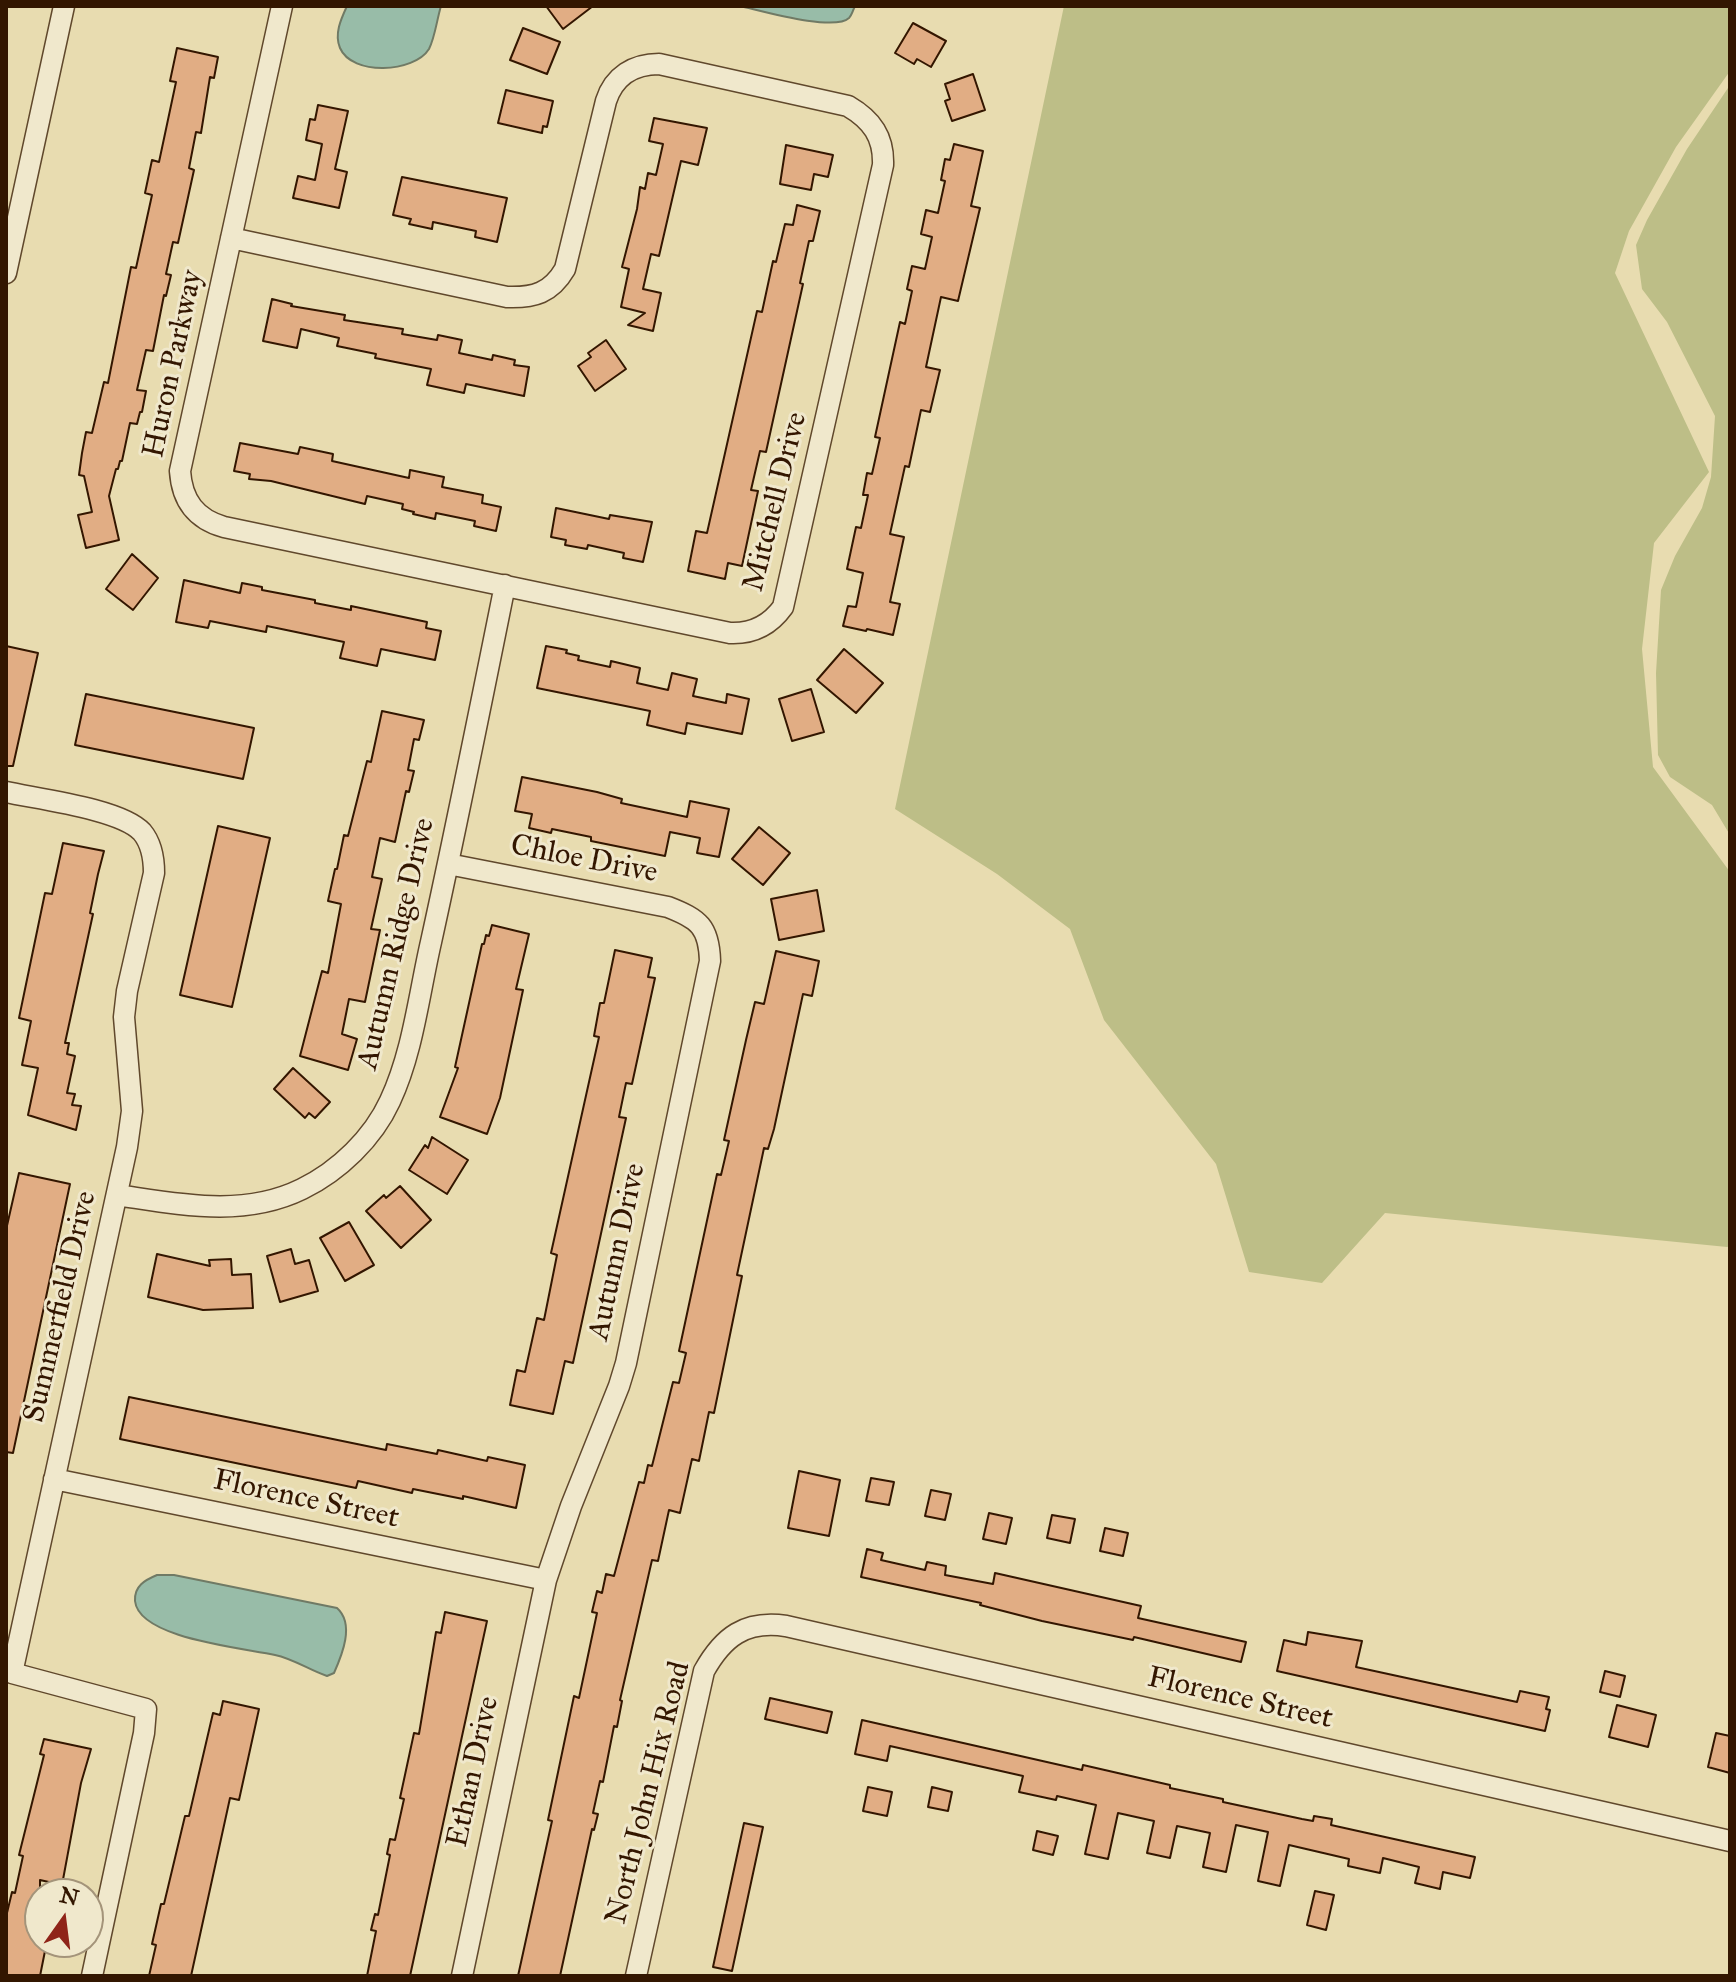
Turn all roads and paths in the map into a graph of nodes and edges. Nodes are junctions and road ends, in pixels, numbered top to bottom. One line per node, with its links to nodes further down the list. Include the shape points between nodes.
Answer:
1 (64, 6): 4 (street)
2 (282, 6): 3 (street, Huron Parkway)
3 (231, 238): 5 (street, Huron Parkway, via 180,471 185,497 194,510 224,527); 5 (street, Mitchell Drive, via 527,298 550,289 565,269 608,93 634,68 659,64 848,106 874,127 883,165 787,600 779,614 757,629 730,633)
4 (6, 273)
5 (505, 585): 7 (street, Autumn Ridge Drive)
6 (6, 792): 9 (street, Summerfield Drive, via 116,815 142,832 154,859 124,1017 132,1111)
7 (448, 864): 8 (street, Chloe Drive, via 668,907); 9 (street, Autumn Ridge Drive, via 398,1081 379,1120 341,1164 303,1189 260,1204 188,1206)
8 (703, 928): 11 (street, Autumn Drive, via 710,961 626,1363)
9 (117, 1195): 10 (street, Summerfield Drive)
10 (54, 1479): 11 (street, Florence Street); 13 (street, Summerfield Drive)
11 (546, 1580): 16 (street, Ethan Drive)
12 (737, 1633): 14 (street, Florence Street, via 757,1625 786,1626); 17 (street, North John Hix Road, via 715,1651 704,1671)
13 (8, 1672): 15 (street, Summerfield Drive, via 146,1709)
14 (1730, 1841)
15 (92, 1976)
16 (462, 1976)
17 (636, 1976)

